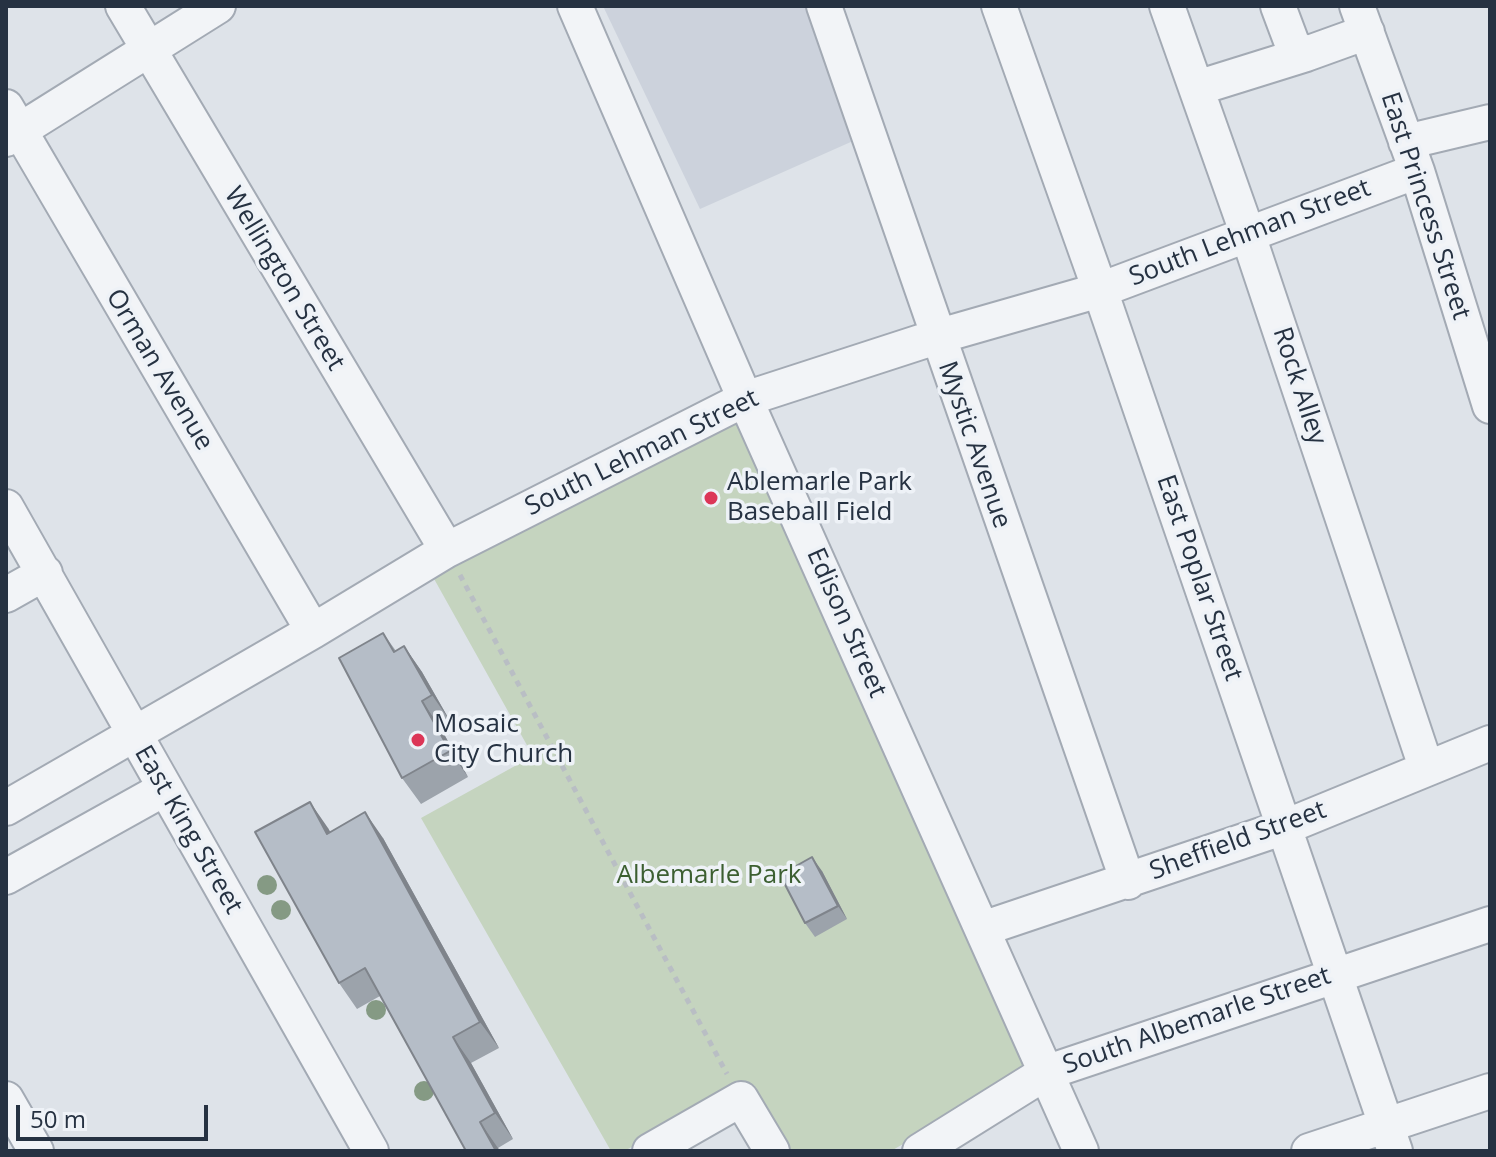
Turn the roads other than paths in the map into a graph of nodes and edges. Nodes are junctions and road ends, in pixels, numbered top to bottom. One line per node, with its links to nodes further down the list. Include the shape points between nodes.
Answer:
1 (123, 6): 9 (street, Wellington Street)
2 (218, 6): 9 (street)
3 (575, 6): 18 (street, Edison Street)
4 (824, 6): 17 (street, Mystic Avenue)
5 (999, 6): 16 (street, East Poplar Street)
6 (1167, 6): 11 (street, Rock Alley)
7 (1278, 6): 10 (street, via 1293,46)
8 (1362, 19): 10 (street); 14 (street, East Princess Street)
9 (147, 52): 13 (street); 21 (street, Wellington Street)
10 (1306, 54): 11 (street)
11 (1197, 88): 15 (street, Rock Alley)
12 (1490, 122): 14 (street, South Lehman Street)
13 (10, 126): 24 (street, Orman Avenue)
14 (1411, 156): 15 (street, South Lehman Street); 19 (street, East Princess Street)
15 (1247, 232): 16 (street, South Lehman Street); 27 (street, Rock Alley)
16 (1100, 290): 17 (street, South Lehman Street); 30 (street, East Poplar Street)
17 (936, 337): 18 (street, South Lehman Street); 32 (street, Mystic Avenue)
18 (745, 399): 21 (street, South Lehman Street); 34 (street, Edison Street)
19 (1490, 406)
20 (6, 507): 22 (street, East King Street)
21 (447, 550): 24 (street, South Lehman Street)
22 (45, 573): 23 (street); 25 (street, East King Street)
23 (6, 595)
24 (313, 631): 25 (street, South Lehman Street)
25 (134, 735): 28 (street, East King Street); 29 (street, South Lehman Street)
26 (1490, 743): 27 (street, Sheffield Street)
27 (1426, 767): 30 (street, Sheffield Street)
28 (164, 789): 31 (street); 41 (street, East King Street)
29 (6, 808)
30 (1285, 827): 32 (street, Sheffield Street); 35 (street, East Poplar Street)
31 (6, 877)
32 (1128, 882): 34 (street, Sheffield Street)
33 (1490, 924): 35 (street, South Albemarle Street)
34 (982, 929): 36 (street, Edison Street)
35 (1332, 974): 36 (street, South Albemarle Street); 39 (street, East Poplar Street)
36 (1045, 1073): 44 (street, South Albemarle Street); 45 (street, Edison Street)
37 (1490, 1091): 39 (street)
38 (6, 1099): 40 (street)
39 (1390, 1138): 46 (street)
40 (36, 1151)
41 (371, 1151)
42 (650, 1151): 43 (street, via 741,1099)
43 (772, 1151)
44 (920, 1151)
45 (1081, 1151)
46 (1309, 1151)

